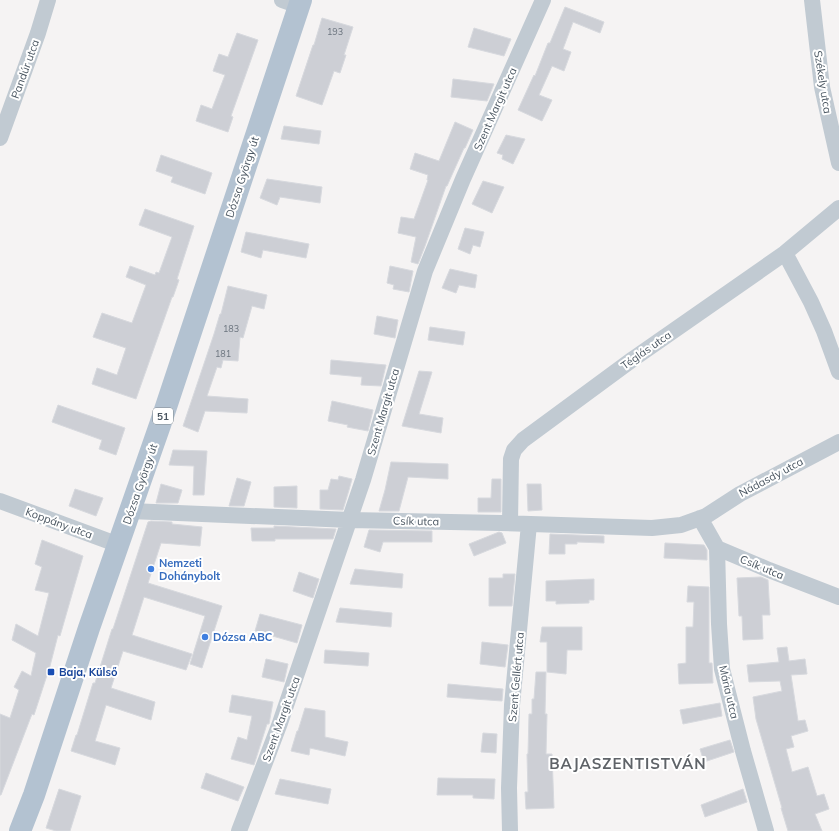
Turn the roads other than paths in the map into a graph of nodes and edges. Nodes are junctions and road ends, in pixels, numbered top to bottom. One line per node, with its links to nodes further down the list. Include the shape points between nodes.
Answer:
1 (48, 0): 5 (street, Pandúr utca)
2 (544, 0): 14 (street, Szent Margit utca, via 424,271)
3 (812, 0): 6 (street, Székely utca, via 822,86)
4 (294, 2): 12 (main road, Dózsa György út / 51, via 165,410)
5 (0, 138)
6 (839, 163)
7 (839, 208): 8 (street, Téglás utca)
8 (785, 253): 9 (street, via 824,330); 15 (street, Téglás utca, via 633,359 523,440 514,450 511,459)
9 (839, 372)
10 (839, 442): 13 (street, Nádasdy utca, via 740,494)
11 (0, 501): 17 (street, Koppány utca)
12 (130, 511): 14 (street, Csík utca); 17 (main road, Dózsa György út / 51)
13 (703, 517): 16 (street, Csík utca, via 682,525 652,528); 18 (street)
14 (350, 520): 15 (street, Csík utca); 21 (street, Szent Margit utca)
15 (510, 523): 16 (street, Csík utca)
16 (529, 524): 22 (street, Szent Gellért utca, via 512,705)
17 (119, 545): 20 (main road, Dózsa György út / 51)
18 (717, 548): 19 (street, Csík utca); 23 (street, Mária utca, via 722,669)
19 (839, 597)
20 (20, 831)
21 (239, 831)
22 (510, 831)
23 (766, 831)

